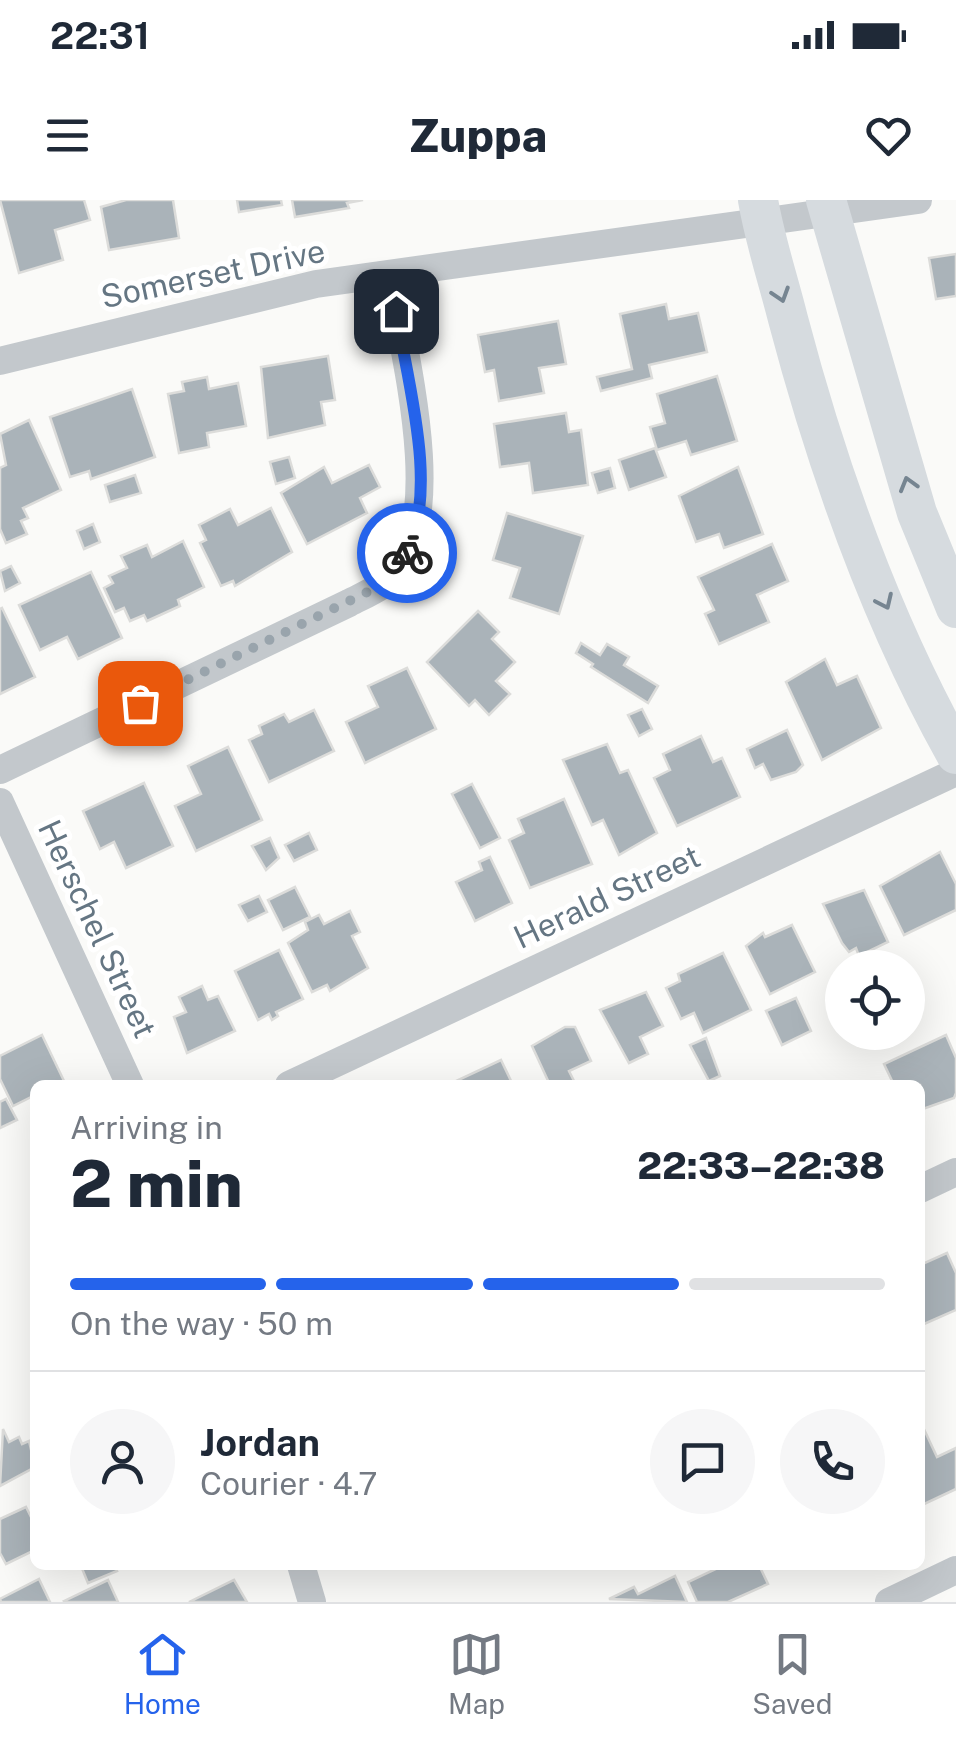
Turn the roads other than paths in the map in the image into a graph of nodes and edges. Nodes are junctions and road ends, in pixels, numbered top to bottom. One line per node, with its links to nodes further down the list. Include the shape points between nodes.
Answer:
1 (918, 200): 2 (street, Somerset Drive)
2 (829, 208): 3 (street, Somerset Drive); 6 (street, one-way to 2, via 916,513)
3 (760, 211): 4 (street, Somerset Drive); 7 (street, one-way to 7, via 814,416 856,535)
4 (391, 276): 5 (street, Somerset Drive, via 230,301); 8 (street, via 421,467 412,544 400,568 349,603)
5 (0, 361)
6 (956, 608)
7 (956, 754)
8 (0, 770)
9 (956, 772): 12 (street, Herald Street)
10 (0, 802): 11 (street, Herschel Street)
11 (128, 1080)
12 (300, 1080)
13 (956, 1172): 14 (street)
14 (925, 1187)
15 (302, 1570): 17 (street)
16 (956, 1570): 18 (street)
17 (312, 1602)
18 (889, 1602)

